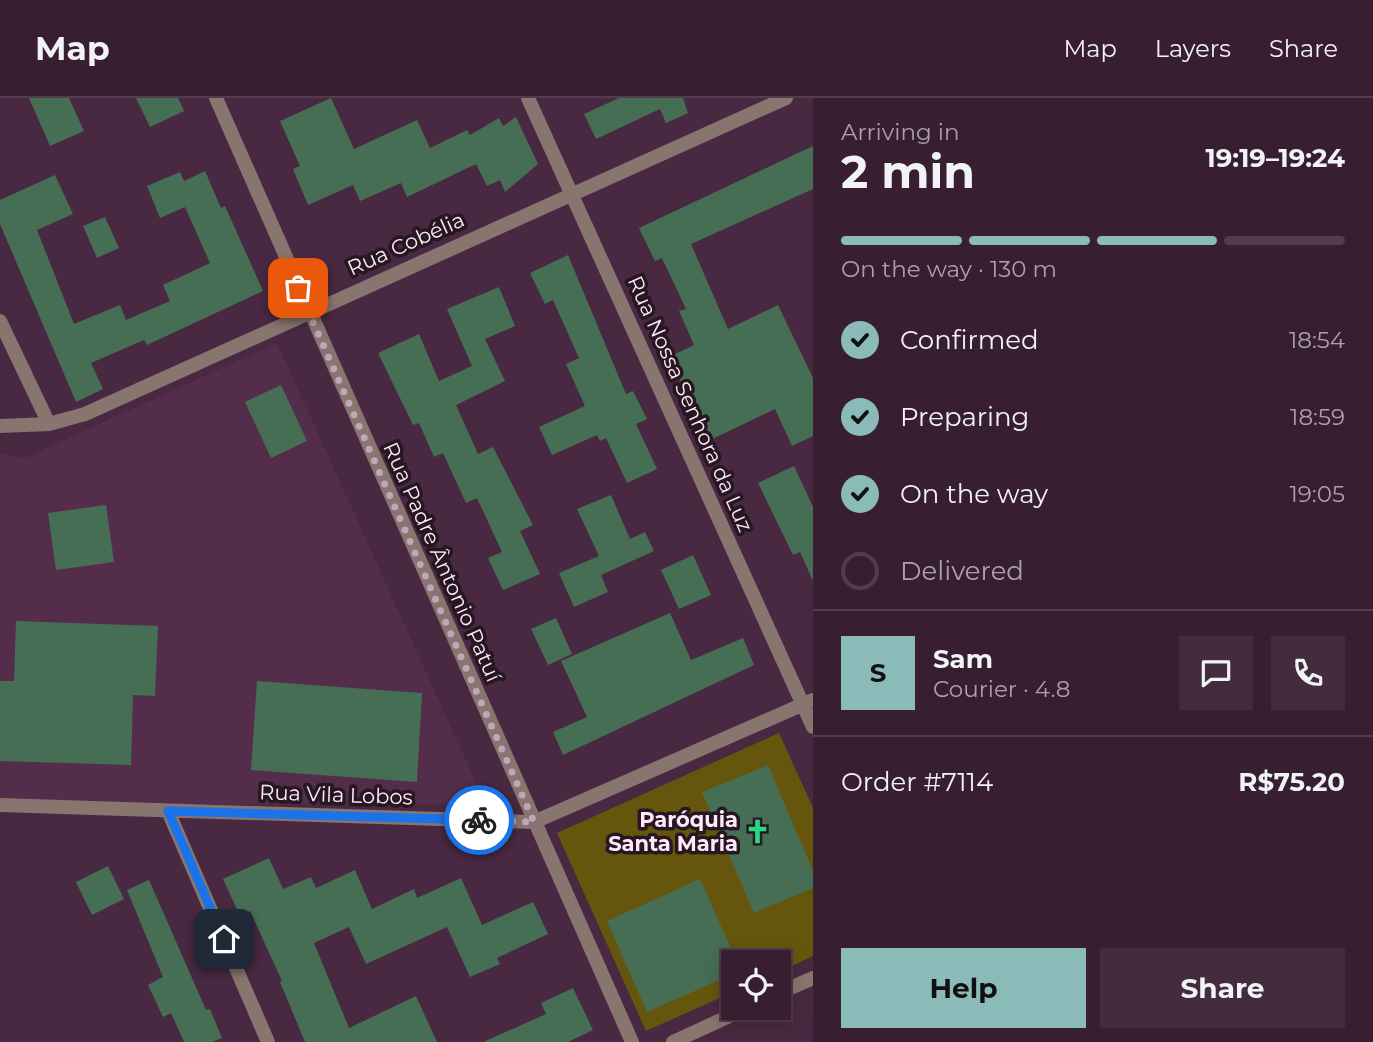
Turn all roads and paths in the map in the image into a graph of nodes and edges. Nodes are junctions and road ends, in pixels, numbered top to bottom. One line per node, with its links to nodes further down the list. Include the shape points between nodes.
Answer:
1 (216, 98): 5 (street, Rua Padre Ântonio Patuí)
2 (528, 98): 4 (street, Rua Nossa Senhora da Luz)
3 (786, 98): 4 (street, Rua Cobélia)
4 (571, 193): 5 (street, Rua Cobélia); 9 (street, Rua Nossa Senhora da Luz)
5 (308, 311): 7 (street, Rua Cobélia, via 85,414); 13 (street, Rua Padre Ântonio Patuí)
6 (0, 321): 7 (street)
7 (49, 424): 8 (street, Rua Cobélia)
8 (0, 426)
9 (808, 702): 10 (street, Rua Nossa Senhora da Luz); 13 (street, Rua Vila Lobos)
10 (813, 727)
11 (0, 805): 12 (street, Rua Vila Lobos)
12 (168, 811): 13 (street, Rua Vila Lobos); 17 (street)
13 (534, 822): 18 (street, Rua Padre Ântonio Patuí)
14 (813, 978): 15 (street)
15 (791, 988)
16 (721, 1020): 19 (street)
17 (268, 1042)
18 (632, 1042)
19 (673, 1042)

